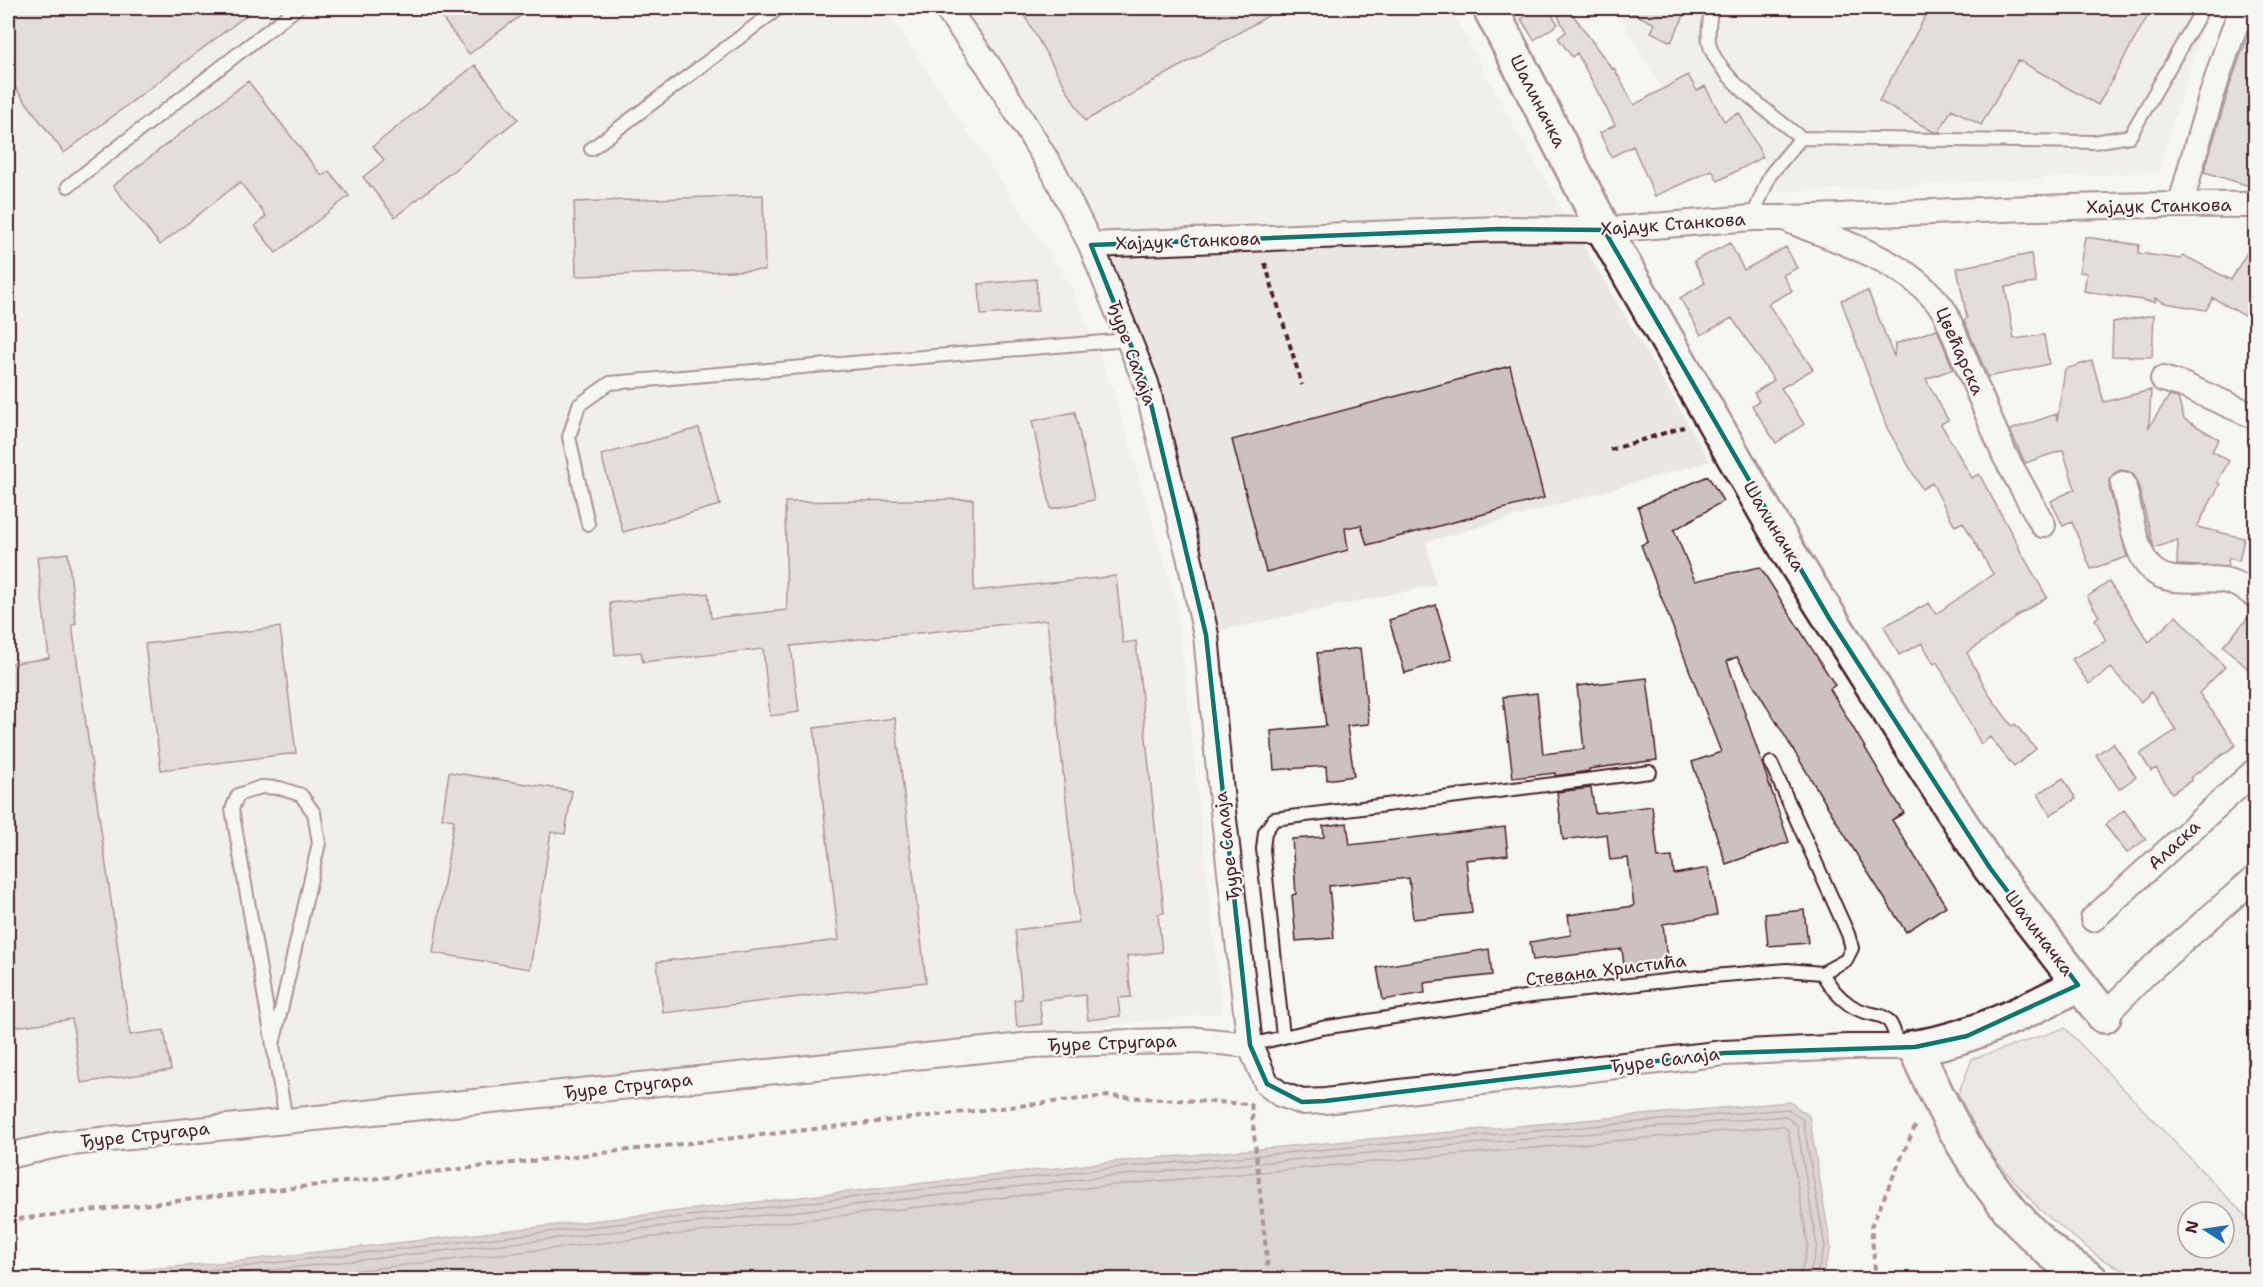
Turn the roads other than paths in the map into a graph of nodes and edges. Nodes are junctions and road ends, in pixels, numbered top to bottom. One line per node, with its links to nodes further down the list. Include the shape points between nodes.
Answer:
1 (297, 8): 10 (lane)
2 (779, 8): 9 (lane)
3 (945, 8): 16 (street, Ђуре Салаја, via 988,65 1054,174)
4 (1490, 8): 15 (main road, Шалиначка)
5 (1711, 8): 8 (lane, via 1710,47 1720,66)
6 (2200, 8): 8 (lane, via 2130,136 2094,142)
7 (2242, 8): 11 (street, via 2199,135)
8 (1801, 138): 13 (lane, via 1770,175)
9 (591, 149)
10 (68, 186)
11 (2181, 204): 12 (street, Хајдук Станкова); 14 (street, Хајдук Станкова)
12 (2256, 205)
13 (1752, 218): 14 (street, Хајдук Станкова); 15 (street, Хајдук Станкова)
14 (1785, 218): 22 (street, Цвећарска, via 1880,258 1935,297 1945,312 2005,456)
15 (1604, 230): 16 (street, Хајдук Станкова, via 1499,229); 30 (main road, Шалиначка, via 1789,553 1990,868)
16 (1091, 245): 17 (street, Ђуре Салаја)
17 (1128, 340): 21 (lane, via 610,383 579,405 569,437); 34 (street, Ђуре Салаја, via 1146,383 1206,635)
18 (2163, 379): 19 (street)
19 (2256, 417)
20 (2123, 484): 23 (street, via 2138,542 2155,573 2180,579 2230,581)
21 (588, 525)
22 (2043, 525)
23 (2256, 596)
24 (1771, 763): 29 (lane, via 1852,948 1846,960)
25 (2256, 770): 28 (street, Аласка)
26 (1650, 772): 32 (lane, via 1274,819 1265,832 1263,849)
27 (2256, 877): 31 (street)
28 (2093, 919)
29 (1822, 973): 32 (lane, Стевана Христића, via 1787,970 1543,995); 35 (lane, via 1833,991 1852,1006 1885,1017)
30 (2078, 985): 31 (main road, Шалиначка); 35 (main road, Ђуре Салаја, via 1967,1036)
31 (2103, 1016)
32 (1282, 1036): 34 (lane, Стевана Христића)
33 (273, 1045): 33 (lane, via 232,809 238,795 261,787 301,795 314,813 320,843); 36 (lane)
34 (1250, 1045): 35 (street, Ђуре Салаја, via 1267,1084 1302,1102 1724,1053); 36 (street, Ђуре Стругара, via 1199,1040 1032,1045)
35 (1906, 1048): 38 (main road, via 1980,1173 2050,1250)
36 (286, 1120): 37 (street, Ђуре Стругара, via 61,1144)
37 (8, 1156)
38 (2091, 1280)

